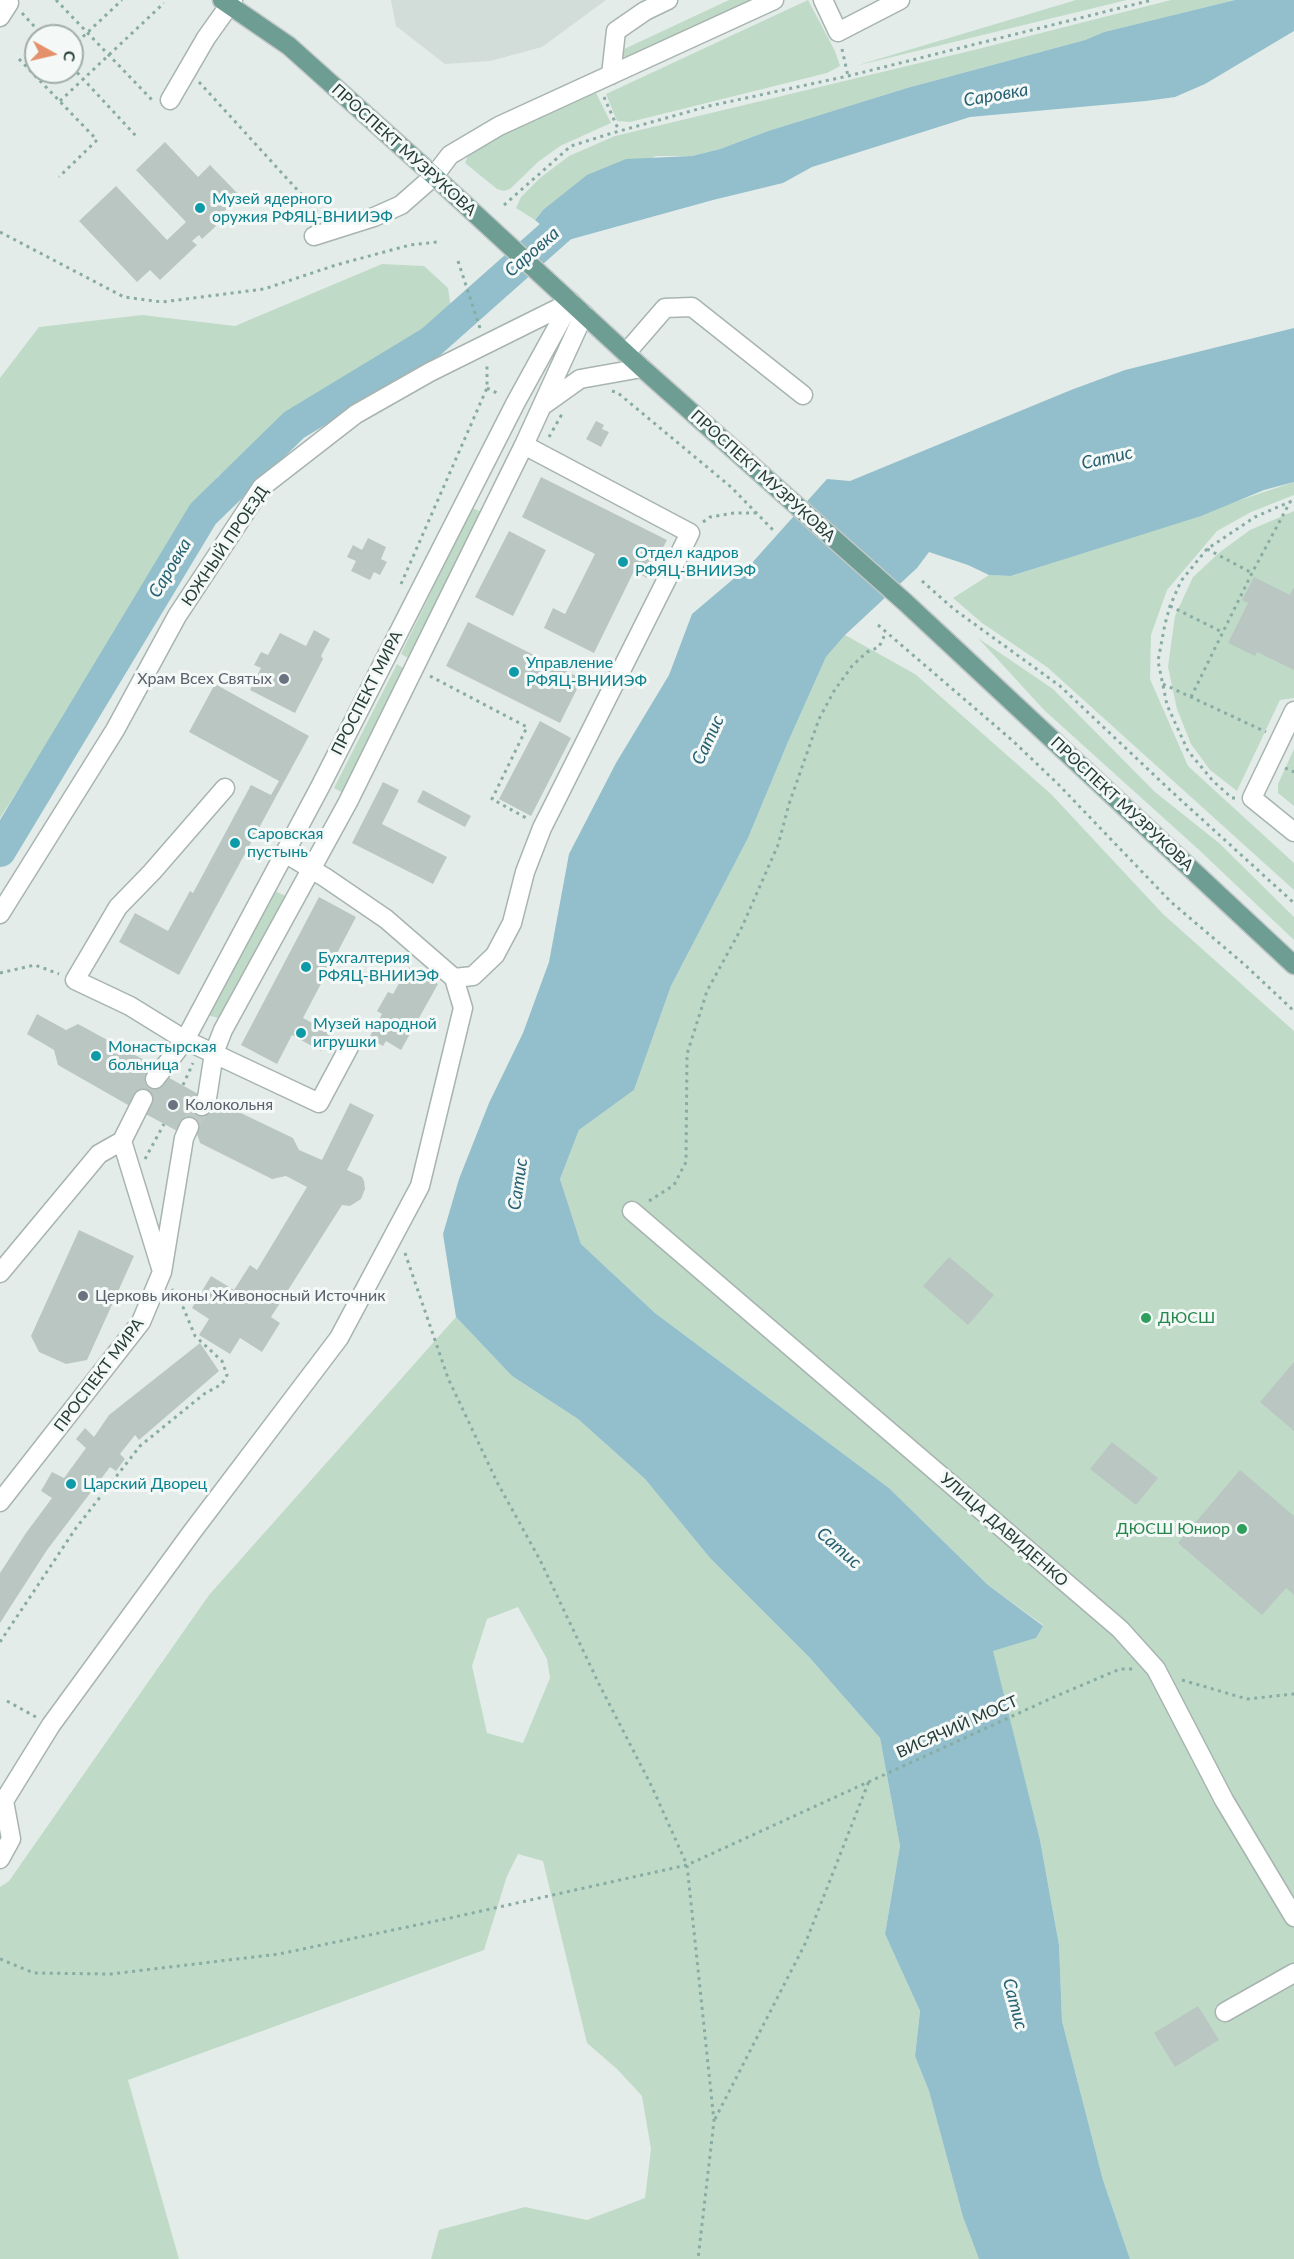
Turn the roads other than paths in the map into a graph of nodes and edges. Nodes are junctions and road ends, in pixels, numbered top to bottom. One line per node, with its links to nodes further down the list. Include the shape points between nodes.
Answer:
1 (668, 0): 6 (street, via 616,31)
2 (774, 0): 6 (street)
3 (823, 0): 4 (street, via 838,32)
4 (900, 0)
5 (228, 2): 7 (street, via 188,69); 8 (main road, ПРОСПЕКТ МУЗРУКОВА, via 289,46)
6 (604, 78): 8 (street, via 499,126 450,155)
7 (162, 101)
8 (434, 176): 9 (street, via 401,205); 10 (main road, ПРОСПЕКТ МУЗРУКОВА)
9 (314, 236)
10 (578, 308): 11 (main road, ПРОСПЕКТ МУЗРУКОВА); 14 (street, ПРОСПЕКТ МИРА); 19 (street, ПРОСПЕКТ МИРА, via 516,402); 21 (street, ЮЖНЫЙ ПРОЕЗД, via 486,344 430,372 356,414 262,487 177,616 115,730)
11 (626, 353): 12 (main road, ПРОСПЕКТ МУЗРУКОВА); 13 (street, via 665,308 692,307)
12 (642, 368): 14 (street, via 580,379); 22 (main road, ПРОСПЕКТ МУЗРУКОВА, via 906,603)
13 (802, 395)
14 (543, 405): 15 (street, ПРОСПЕКТ МИРА)
15 (532, 449): 20 (street, ПРОСПЕКТ МИРА); 23 (street, via 690,533 543,828 525,872 512,922 495,955 473,976)
16 (1294, 711): 18 (street, via 1252,798)
17 (225, 788): 24 (street, via 118,907 75,980 130,1006)
18 (1294, 832)
19 (285, 853): 20 (street); 24 (street, ПРОСПЕКТ МИРА)
20 (312, 869): 23 (street, via 386,919); 26 (street, ПРОСПЕКТ МИРА)
21 (0, 914)
22 (1294, 965)
23 (454, 978): 36 (street, via 464,1008 420,1186 398,1231 339,1338 51,1725 4,1801 11,1839)
24 (185, 1040): 26 (street); 27 (street, ПРОСПЕКТ МИРА)
25 (349, 1047): 26 (street, via 319,1103)
26 (214, 1053): 29 (street, ПРОСПЕКТ МИРА, via 207,1098)
27 (155, 1079)
28 (143, 1099): 31 (street)
29 (202, 1106)
30 (189, 1127): 33 (street, ПРОСПЕКТ МИРА)
31 (122, 1141): 33 (street); 34 (street, via 99,1154)
32 (632, 1211): 37 (street, УЛИЦА ДАВИДЕНКО, via 1120,1629 1156,1669 1224,1800)
33 (162, 1272): 35 (street, ПРОСПЕКТ МИРА, via 141,1322)
34 (0, 1273)
35 (0, 1502)
36 (0, 1859)
37 (1294, 1917)
38 (1294, 1973): 39 (street)
39 (1225, 2012)

